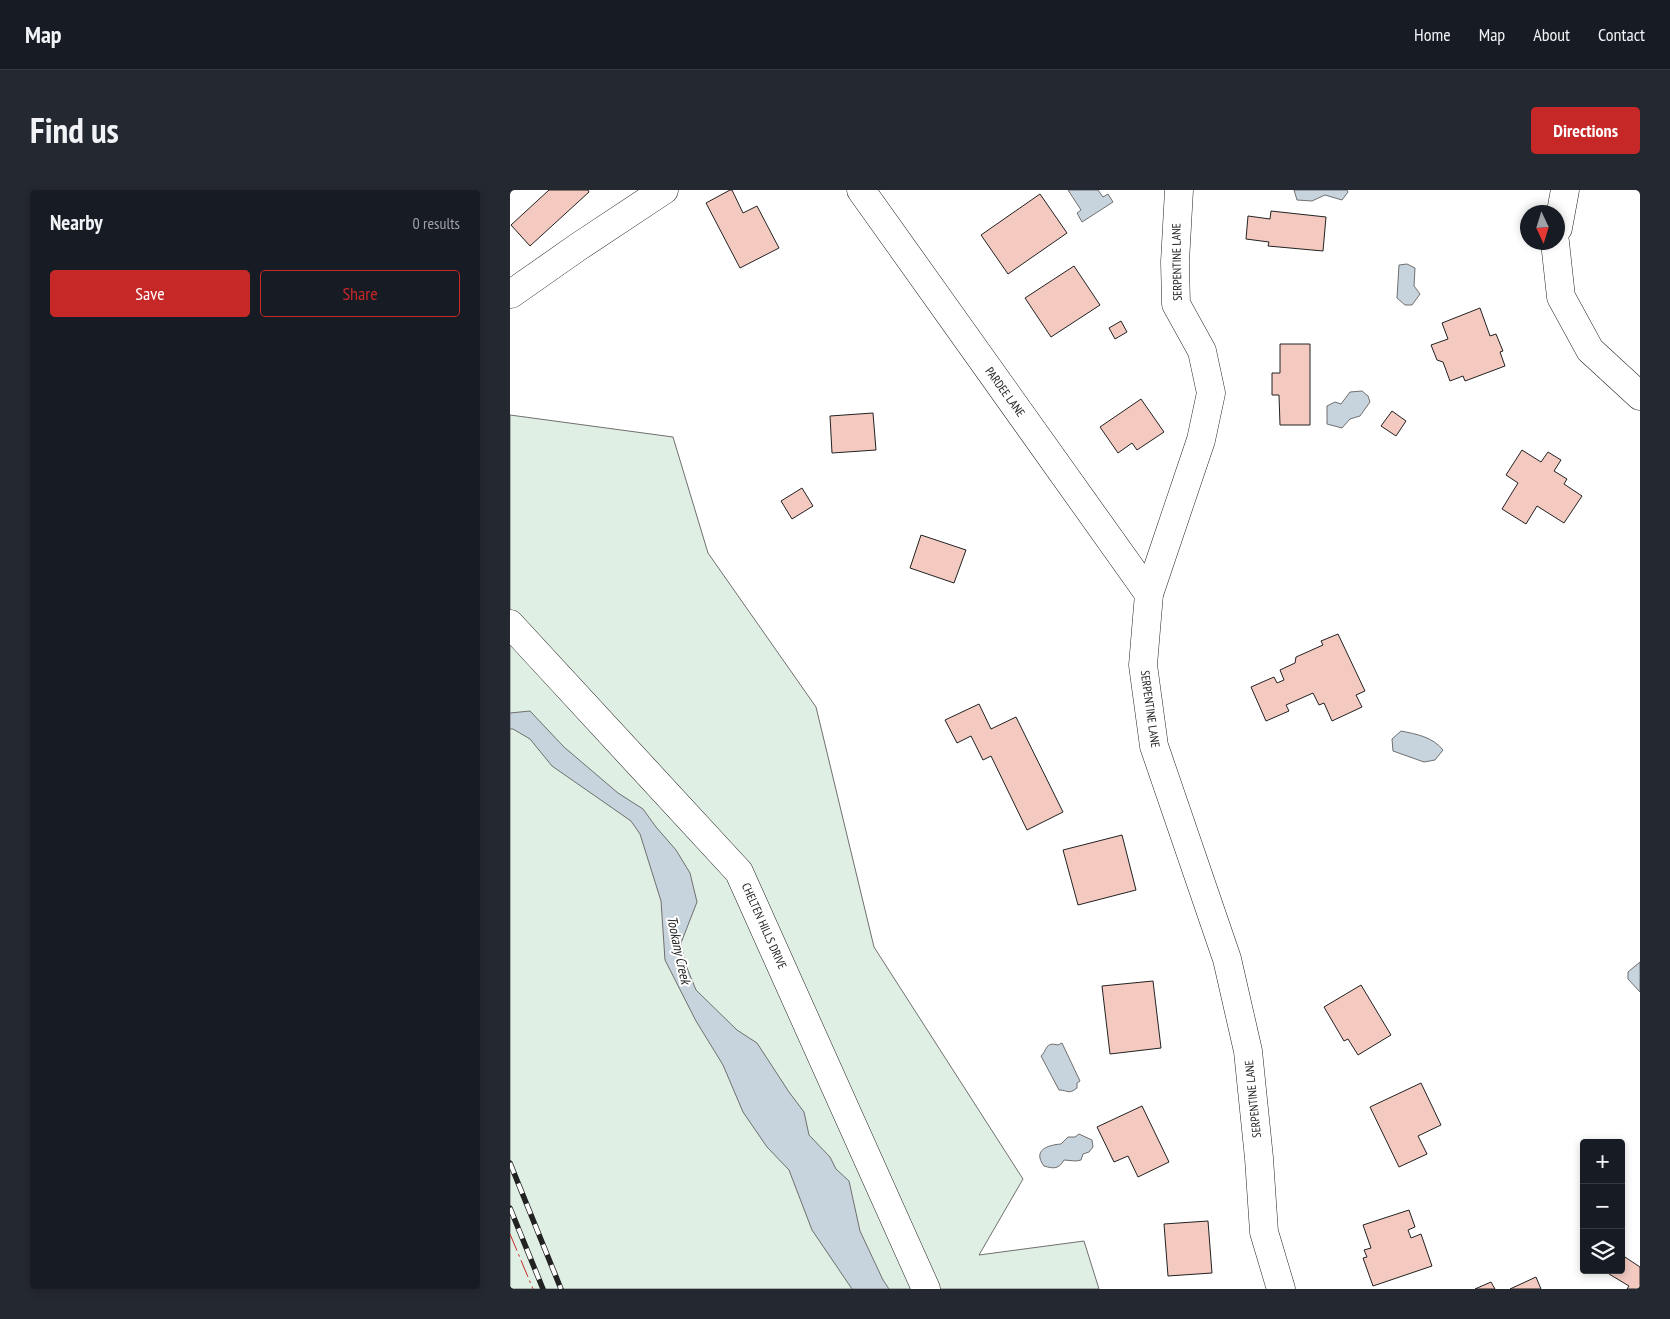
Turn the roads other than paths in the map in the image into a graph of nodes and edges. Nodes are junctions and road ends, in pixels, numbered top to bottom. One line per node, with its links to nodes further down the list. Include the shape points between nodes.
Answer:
1 (664, 190): 7 (street)
2 (861, 190): 9 (street, PARDEE LANE)
3 (1179, 190): 9 (street, SERPENTINE LANE, via 1176,304 1202,350 1211,393 1201,440)
4 (1565, 190): 5 (street)
5 (1562, 205)
6 (1556, 250): 8 (street, via 1561,297 1590,350)
7 (511, 294)
8 (1640, 396)
9 (1150, 594): 12 (street, SERPENTINE LANE, via 1143,666 1154,746 1227,959 1248,1051 1264,1232)
10 (510, 624): 11 (street, CHELTEN HILLS DRIVE, via 739,872)
11 (926, 1289)
12 (1281, 1289)

